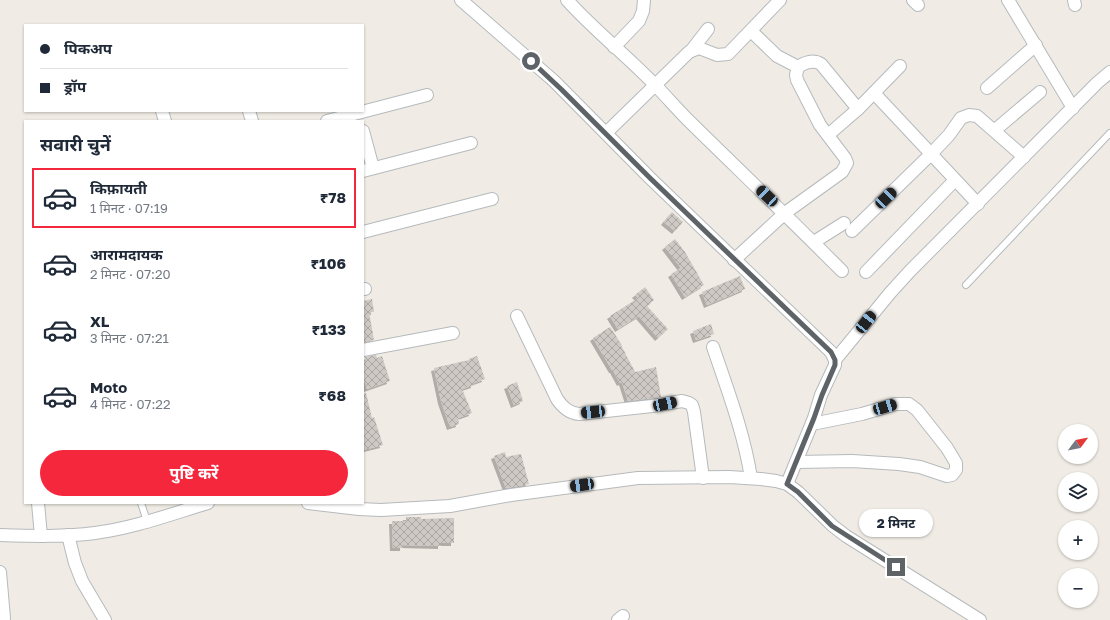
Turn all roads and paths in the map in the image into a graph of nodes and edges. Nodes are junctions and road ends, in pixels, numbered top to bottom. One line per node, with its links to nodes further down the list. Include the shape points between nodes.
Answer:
1 (461, 0): 24 (street, via 554,81)
2 (567, 0): 9 (street)
3 (644, 0): 9 (street, via 639,21)
4 (780, 0): 7 (street)
5 (1008, 0): 8 (street)
6 (708, 29): 10 (street)
7 (751, 31): 10 (street, via 728,54 717,55 699,48); 12 (street, via 777,56)
8 (1036, 45): 15 (street); 19 (street)
9 (614, 47): 14 (street)
10 (691, 51): 14 (street)
11 (900, 66): 17 (street)
12 (798, 67): 20 (street, via 808,62 821,64); 26 (street, via 797,80)
13 (1110, 72): 19 (street)
14 (655, 85): 24 (street); 35 (street)
15 (987, 88)
16 (1040, 92): 23 (street)
17 (874, 93): 20 (street); 29 (street)
18 (427, 95): 21 (street)
19 (1073, 108): 30 (street)
20 (858, 109): 26 (street)
21 (359, 115): 22 (street)
22 (332, 120)
23 (995, 130): 29 (street, via 978,116 965,116); 30 (street)
24 (606, 133): 38 (street)
25 (1110, 133): 41 (lane)
26 (828, 135): 35 (street, via 847,160 846,168)
27 (364, 139): 31 (street)
28 (471, 144): 31 (street)
29 (931, 154): 32 (street); 37 (street, via 848,227)
30 (1024, 157): 34 (street)
31 (368, 170)
32 (955, 180): 34 (street); 40 (street)
33 (492, 199): 36 (street)
34 (978, 204): 46 (street, via 895,288)
35 (785, 213): 37 (street); 38 (street)
36 (364, 232)
37 (814, 242): 39 (street)
38 (734, 260): 46 (street, via 831,352)
39 (842, 271)
40 (866, 272)
41 (966, 285)
42 (518, 316): 49 (street, via 557,399 570,412 579,414 682,401 692,405)
43 (453, 333): 45 (street)
44 (713, 347): 50 (street, via 740,425)
45 (364, 350)
46 (835, 360): 47 (street)
47 (812, 424): 48 (street); 48 (street, via 896,404 909,404 917,410 947,448 956,463 956,470 948,476 920,467 899,464 852,461)
48 (796, 462): 51 (street)
49 (703, 478): 50 (street); 56 (street, via 638,478 610,481 450,506 381,510)
50 (751, 478): 51 (street)
51 (787, 484): 64 (street, via 832,526)
52 (38, 504): 60 (street)
53 (141, 504): 57 (lane)
54 (205, 504): 57 (street)
55 (314, 504): 56 (street)
56 (343, 505)
57 (147, 521): 59 (street, via 95,533)
58 (0, 535): 60 (street)
59 (68, 535): 60 (street); 63 (street, via 82,581)
60 (41, 536)
61 (0, 572): 62 (street)
62 (4, 618)
63 (105, 620)
64 (980, 620)

